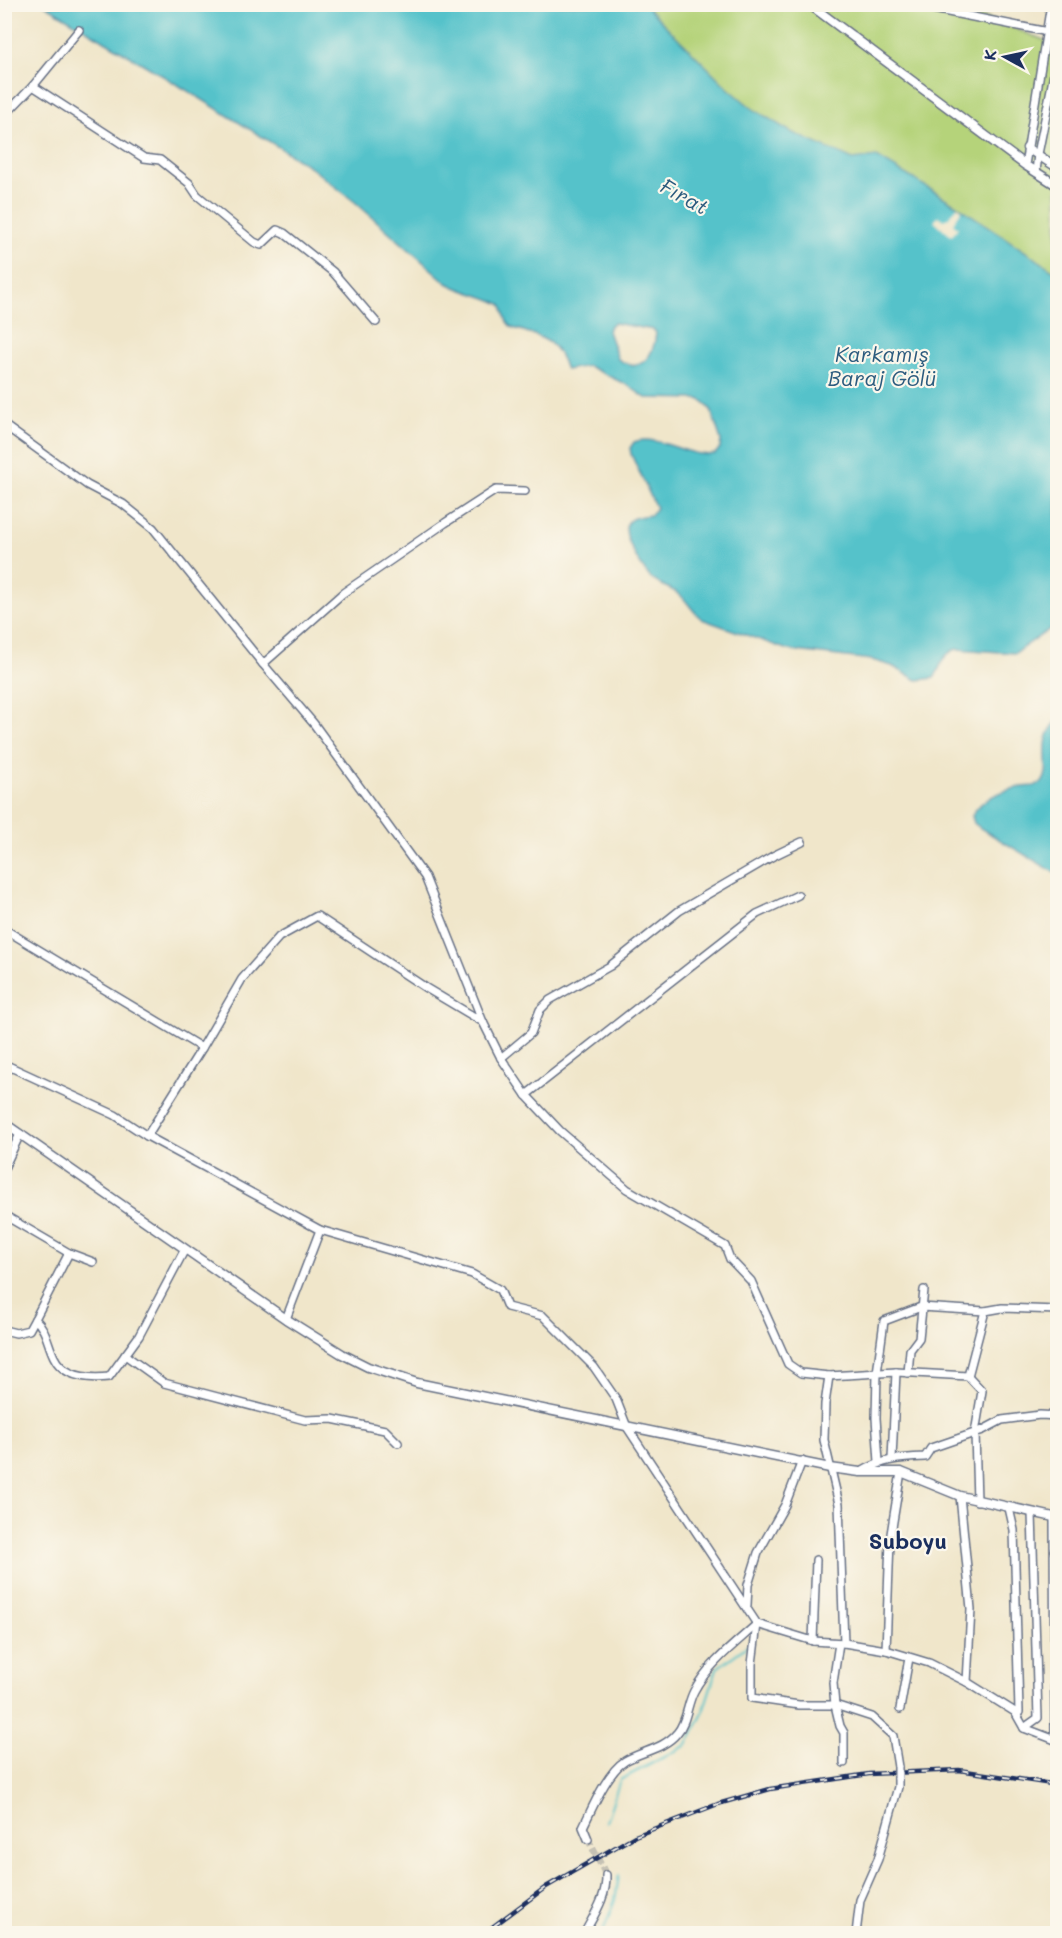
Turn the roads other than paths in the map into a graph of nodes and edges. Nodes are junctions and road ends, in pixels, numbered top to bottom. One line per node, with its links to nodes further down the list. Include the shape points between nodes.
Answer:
1 (809, 4): 12 (street)
2 (908, 4): 5 (street)
3 (1051, 4): 5 (street)
4 (79, 30): 8 (street)
5 (1046, 32): 6 (street); 10 (street)
6 (1058, 34)
7 (1058, 54): 11 (street)
8 (33, 86): 9 (street); 16 (street, via 144,158 160,160 254,242 261,245 277,230 284,233 333,272)
9 (4, 116)
10 (1028, 148): 11 (street); 12 (street)
11 (1038, 154): 13 (street); 14 (street)
12 (1025, 165): 14 (street)
13 (1058, 168)
14 (1036, 172): 15 (street)
15 (1058, 186)
16 (376, 322)
17 (4, 425): 19 (street, via 153,528)
18 (525, 490): 19 (street, via 496,490 453,517 344,593)
19 (263, 664): 23 (street, via 314,724 424,877)
20 (802, 842): 25 (street, via 679,912 609,966 550,1000 540,1010 531,1033)
21 (798, 894): 27 (street, via 757,914)
22 (4, 929): 24 (street)
23 (483, 1022): 24 (street, via 317,916 279,937 242,979); 25 (street)
24 (202, 1048): 30 (street)
25 (501, 1058): 27 (street)
26 (4, 1064): 30 (street, via 114,1115)
27 (526, 1095): 48 (street, via 627,1189 725,1246 730,1259 751,1281 788,1364 801,1373)
28 (4, 1123): 29 (street)
29 (20, 1134): 31 (street); 34 (street)
30 (147, 1136): 33 (street)
31 (4, 1168)
32 (4, 1215): 35 (street)
33 (320, 1230): 42 (street); 51 (street, via 472,1275 500,1290 507,1307 543,1316 594,1367 616,1399)
34 (185, 1249): 42 (street); 44 (street)
35 (69, 1253): 36 (street); 41 (street)
36 (93, 1262)
37 (924, 1290): 38 (street)
38 (921, 1307): 40 (street); 46 (street, via 884,1321); 47 (street, via 919,1338 910,1350)
39 (1058, 1310): 40 (street)
40 (985, 1311): 49 (street)
41 (35, 1319): 43 (street, via 29,1330); 44 (street, via 42,1325 54,1358 65,1371 89,1379 109,1377)
42 (286, 1319): 51 (street, via 342,1354 398,1378)
43 (4, 1330)
44 (125, 1355): 53 (street, via 164,1383 305,1420 332,1419 385,1430)
45 (896, 1372): 46 (street); 47 (street); 54 (street)
46 (877, 1373): 48 (street); 56 (street)
47 (908, 1373): 49 (street)
48 (829, 1376): 57 (street, via 824,1440)
49 (968, 1376): 52 (street, via 982,1391)
50 (1058, 1416): 52 (street, via 1002,1420)
51 (627, 1427): 55 (street); 66 (street)
52 (975, 1433): 54 (street, via 931,1448 926,1457); 61 (street)
53 (398, 1443)
54 (892, 1459): 56 (street)
55 (802, 1461): 57 (street); 66 (street, via 785,1505 758,1553 748,1585)
56 (879, 1462): 58 (street)
57 (830, 1468): 58 (street); 69 (street, via 838,1504)
58 (860, 1472): 59 (street)
59 (901, 1472): 60 (street); 70 (street, via 890,1540)
60 (960, 1496): 61 (street); 72 (street, via 971,1609)
61 (977, 1501): 62 (street)
62 (1009, 1509): 63 (street); 75 (street, via 1014,1530)
63 (1032, 1513): 64 (street); 76 (street, via 1038,1718)
64 (1056, 1518): 77 (street)
65 (816, 1560): 68 (street)
66 (747, 1605): 67 (street)
67 (758, 1624): 68 (street); 73 (street, via 752,1698 799,1705); 79 (street, via 708,1669 694,1692 679,1732 669,1742 623,1762 614,1773 583,1827)
68 (813, 1641): 69 (street)
69 (841, 1643): 70 (street); 73 (street, via 833,1683)
70 (886, 1650): 71 (street)
71 (909, 1658): 72 (street, via 929,1663); 74 (street)
72 (967, 1682): 75 (street)
73 (835, 1705): 78 (street, via 844,1733); 82 (street, bridge, via 872,1717 893,1736 898,1767 898,1787 878,1859 860,1900)
74 (900, 1709)
75 (1015, 1712): 76 (street)
76 (1024, 1728): 77 (street)
77 (1056, 1741)
78 (844, 1763)
79 (588, 1839)
80 (606, 1875): 81 (street, via 602,1901)
81 (584, 1934)
82 (856, 1934)

